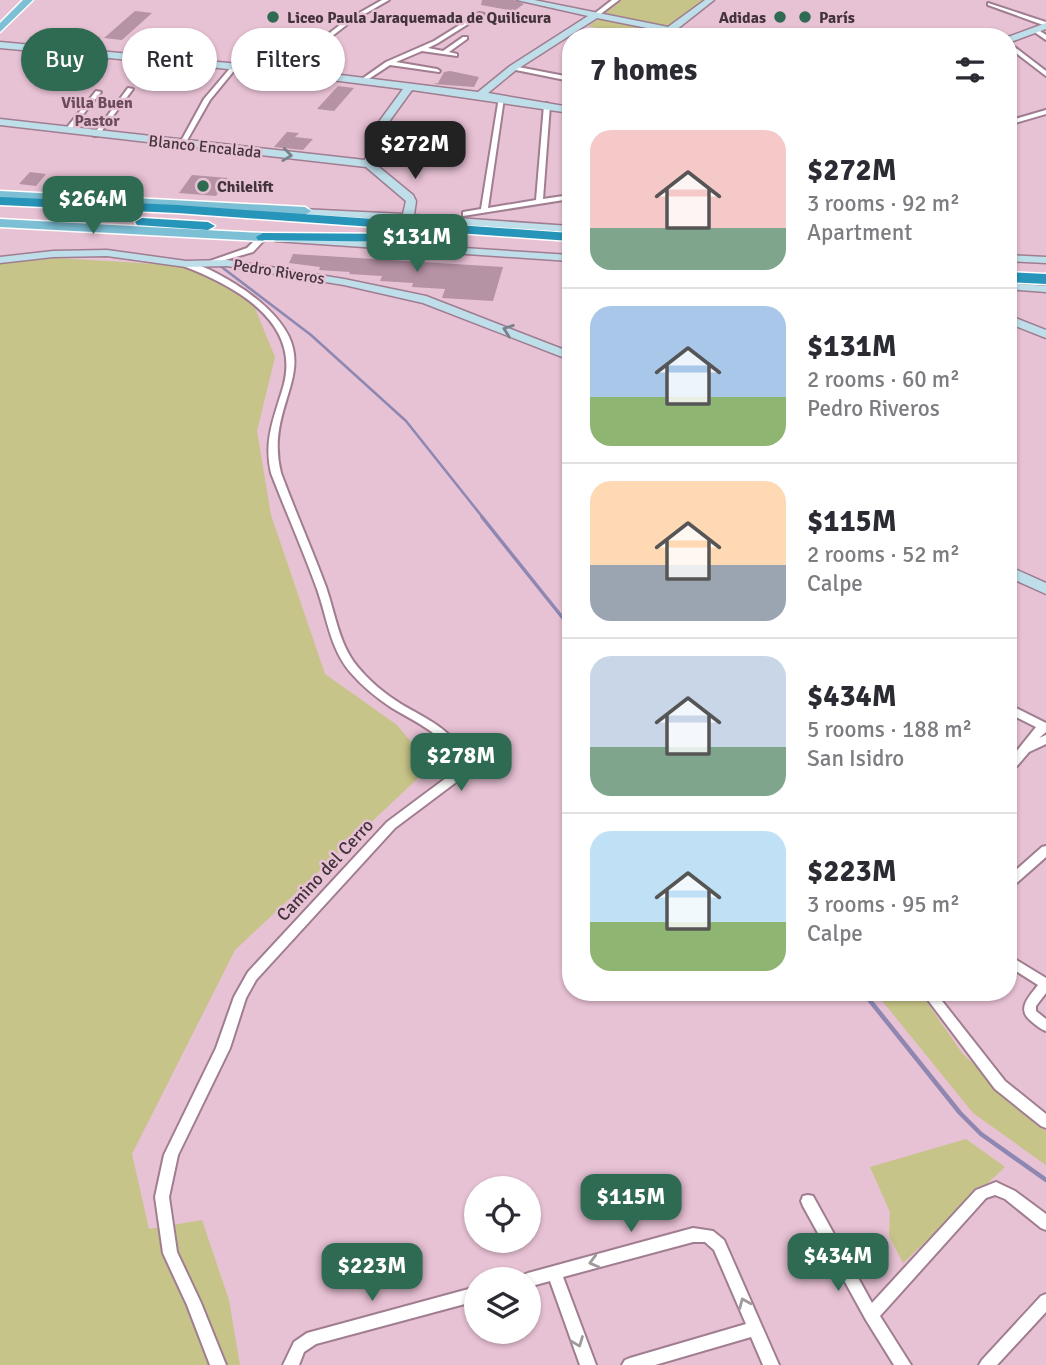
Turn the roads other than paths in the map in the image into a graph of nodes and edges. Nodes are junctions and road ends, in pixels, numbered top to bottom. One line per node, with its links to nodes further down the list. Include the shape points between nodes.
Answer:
1 (28, 0): 14 (main road)
2 (386, 0): 10 (street)
3 (520, 0): 8 (street)
4 (616, 0): 8 (street)
5 (710, 0): 13 (street)
6 (990, 4): 9 (street)
7 (481, 14): 16 (street)
8 (596, 15): 11 (street); 12 (street)
9 (1046, 25): 15 (street)
10 (339, 28)
11 (576, 28)
12 (643, 28)
13 (673, 28)
14 (0, 29)
15 (1035, 30): 18 (street); 19 (street)
16 (449, 34): 21 (street); 23 (street, via 467,38)
17 (562, 37): 27 (street)
18 (1017, 38)
19 (1046, 38)
20 (0, 45): 26 (street)
21 (423, 49): 23 (street); 25 (street)
22 (1017, 50): 30 (street)
23 (444, 53): 24 (street)
24 (455, 55)
25 (388, 64): 29 (street); 33 (street)
26 (231, 66)
27 (513, 68): 31 (street); 37 (street)
28 (231, 70): 46 (street, via 207,99)
29 (437, 71)
30 (1046, 74)
31 (562, 77)
32 (345, 79): 33 (street)
33 (362, 81): 34 (street)
34 (409, 87): 37 (street); 47 (street, via 378,130)
35 (129, 91): 45 (street)
36 (98, 92): 44 (street)
37 (480, 95): 38 (street)
38 (501, 98): 39 (street); 53 (street)
39 (547, 105): 40 (street); 51 (street)
40 (562, 108)
41 (1046, 112): 42 (street)
42 (1017, 120)
43 (0, 122): 44 (street, Blanco Encalada)
44 (67, 131): 45 (street, Blanco Encalada)
45 (96, 135): 46 (street, Blanco Encalada)
46 (183, 143): 47 (street, Blanco Encalada, one-way to 47)
47 (369, 164): 57 (street, via 409,197)
48 (0, 195): 52 (main road)
49 (562, 198): 51 (street)
50 (0, 201): 54 (highway)
51 (539, 202): 53 (street)
52 (305, 211): 57 (street); 59 (highway)
53 (484, 211): 55 (street)
54 (97, 212): 56 (highway); 59 (highway); 63 (highway)
55 (466, 214)
56 (0, 216)
57 (408, 217): 60 (street)
58 (0, 223): 62 (main road)
59 (429, 228): 61 (highway)
60 (562, 228)
61 (562, 236)
62 (263, 237): 63 (highway); 65 (street); 69 (street, via 250,250)
63 (411, 237): 64 (highway)
64 (562, 247)
65 (562, 257)
66 (1017, 258): 68 (street)
67 (0, 260): 70 (street, Pedro Riveros, via 93,252)
68 (1046, 260)
69 (211, 262): 70 (street, Pedro Riveros); 79 (street, Pedro Riveros, one-way to 69, via 387,290)
70 (186, 264): 103 (street, Camino del Cerro, via 241,291 275,321 290,346 291,369 270,447 274,469 349,664 392,704 450,739 460,757 455,777 391,825 252,976 171,1155 162,1197 170,1253)
71 (1017, 266): 72 (highway)
72 (1046, 268)
73 (1017, 277): 74 (highway)
74 (1046, 279)
75 (1017, 287): 76 (street)
76 (1046, 289)
77 (1017, 323): 78 (street)
78 (1046, 334)
79 (562, 353)
80 (1017, 575): 81 (street)
81 (1046, 589)
82 (1017, 713): 83 (street)
83 (1045, 727): 85 (street)
84 (1046, 739): 85 (street)
85 (1029, 748): 86 (street)
86 (1017, 759)
87 (1046, 850): 88 (street)
88 (1017, 876)
89 (1017, 966): 90 (street)
90 (1046, 984): 92 (street, via 1030,1006 1030,1013)
91 (935, 1001): 93 (street, via 1000,1085)
92 (1046, 1026)
93 (1046, 1122)
94 (808, 1201): 100 (street)
95 (1046, 1223): 100 (street, via 996,1188 981,1194)
96 (554, 1273): 97 (street); 101 (street, one-way to 96, via 719,1245 708,1236 693,1235); 104 (street, one-way to 104)
97 (541, 1276)
98 (464, 1297): 102 (street, via 312,1338)
99 (1046, 1301): 108 (street)
100 (871, 1315): 107 (street)
101 (754, 1329): 105 (street); 106 (street)
102 (293, 1359)
103 (218, 1365)
104 (588, 1365)
105 (631, 1365)
106 (771, 1365)
107 (902, 1365)
108 (988, 1365)

